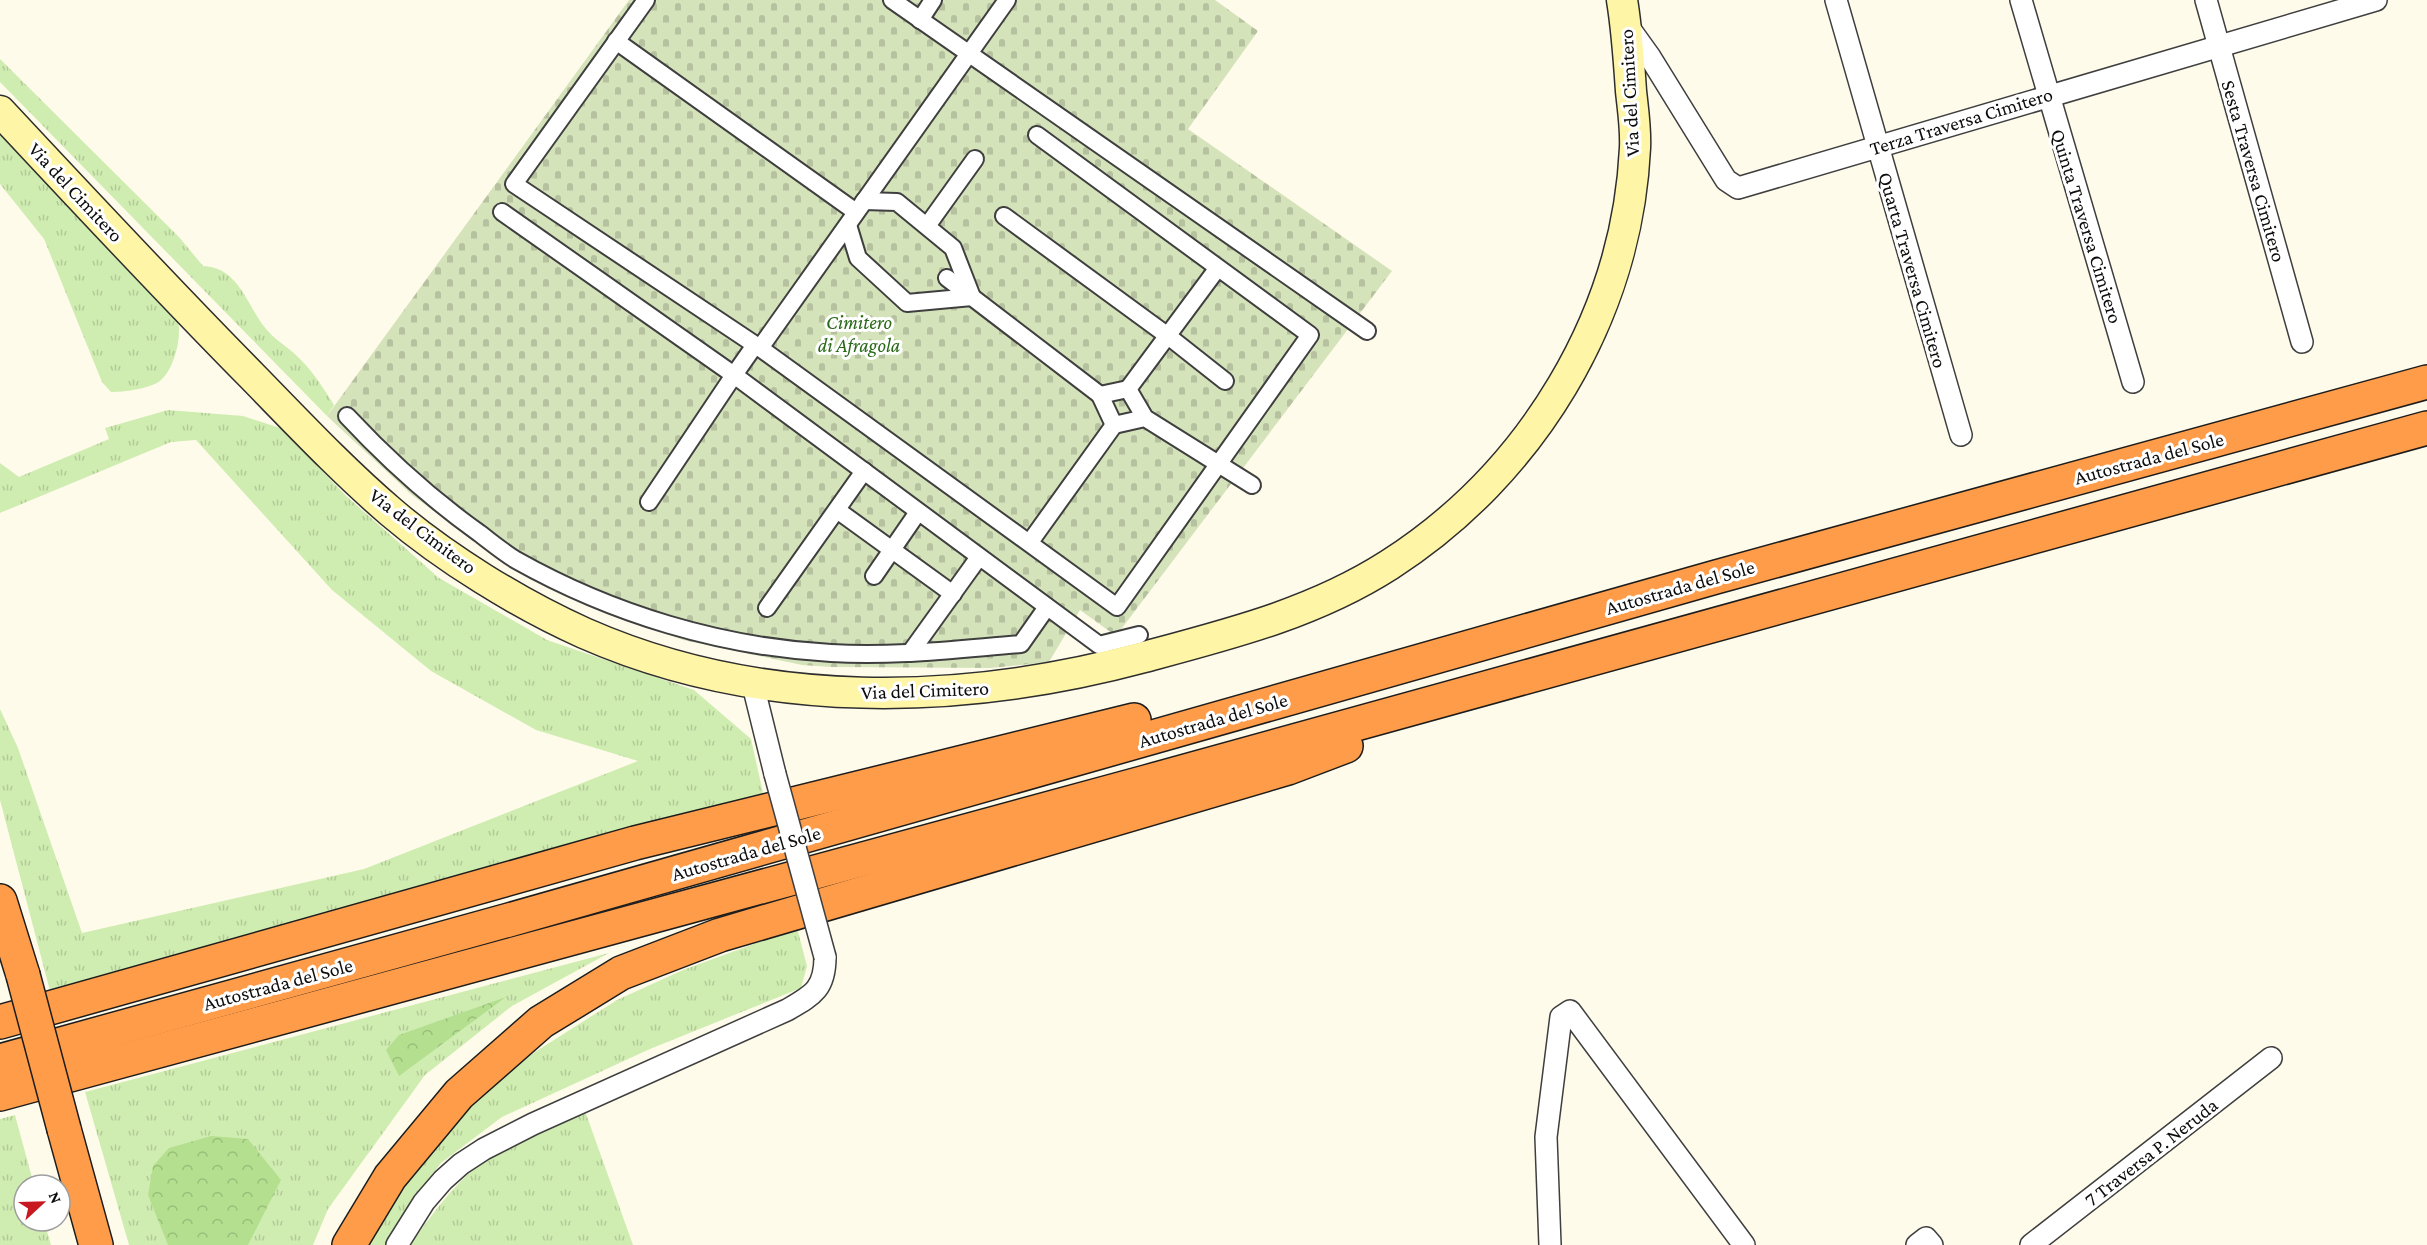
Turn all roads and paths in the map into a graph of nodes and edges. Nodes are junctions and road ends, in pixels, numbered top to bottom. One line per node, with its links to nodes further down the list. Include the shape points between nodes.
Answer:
1 (646, 0): 11 (street)
2 (892, 0): 10 (street)
3 (933, 0): 10 (street)
4 (1007, 0): 13 (street)
5 (1836, 0): 17 (street, Quarta Traversa Cimitero)
6 (2021, 0): 14 (street, Quinta Traversa Cimitero)
7 (2206, 0): 12 (street, Sesta Traversa Cimitero)
8 (2376, 0): 12 (street, Terza Traversa Cimitero)
9 (1624, 12): 17 (street, Terza Traversa Cimitero, via 1726,180 1738,188); 58 (main road, Via del Cimitero, via 1635,144 1629,203 1613,275 1591,332 1551,405 1520,450 1480,494 1436,532 1387,567 1268,624 1086,671 979,690 917,694 852,693)
10 (920, 20): 13 (street)
11 (616, 41): 20 (street); 29 (street, via 514,184)
12 (2218, 46): 14 (street, Terza Traversa Cimitero); 28 (street, Sesta Traversa Cimitero)
13 (969, 54): 20 (street); 26 (street)
14 (2048, 95): 17 (street, Terza Traversa Cimitero); 32 (street, Quinta Traversa Cimitero)
15 (0, 111): 58 (main road, Via del Cimitero, via 180,303 310,434 390,511 452,558 579,630 643,657)
16 (1037, 135): 23 (street)
17 (1877, 147): 40 (street, Quarta Traversa Cimitero)
18 (975, 159): 22 (street)
19 (502, 212): 30 (street)
20 (856, 213): 22 (street, via 897,202); 25 (street, via 858,258 908,303); 29 (street)
21 (1004, 216): 27 (street)
22 (927, 226): 25 (street, via 953,248)
23 (1217, 269): 27 (street); 41 (street, via 1310,335)
24 (947, 278): 25 (street)
25 (972, 297): 35 (street)
26 (1367, 331)
27 (1168, 336): 31 (street); 34 (street)
28 (2302, 342)
29 (757, 346): 30 (street); 47 (street)
30 (734, 375): 42 (street); 44 (street)
31 (1225, 381)
32 (2133, 382)
33 (2427, 382): 51 (highway, Autostrada del Sole)
34 (1128, 389): 35 (street); 37 (street)
35 (1100, 395): 38 (street)
36 (347, 416): 56 (street, via 434,501 506,553 618,608 697,634 772,648)
37 (1145, 418): 38 (street); 41 (street)
38 (1114, 426): 47 (street)
39 (2427, 428): 57 (highway, Autostrada del Sole)
40 (1961, 435)
41 (1218, 465): 43 (street); 47 (street, via 1117,607)
42 (864, 471): 45 (street); 46 (street)
43 (1252, 485)
44 (649, 502)
45 (837, 510): 48 (street); 54 (street)
46 (918, 512): 48 (street); 49 (street)
47 (1030, 542)
48 (892, 549): 50 (street); 52 (street)
49 (979, 557): 52 (street); 53 (street)
50 (874, 576)
51 (1716, 577): 61 (highway, via 635,843); 63 (highway, Autostrada del Sole)
52 (953, 594): 56 (street)
53 (1047, 607): 55 (street, via 1100,645); 56 (street, via 1022,644)
54 (767, 608)
55 (1139, 635)
56 (910, 653)
57 (1542, 672): 64 (highway, Autostrada del Sole); 70 (highway, via 1288,768 720,935 621,973 540,1022 459,1094 390,1177)
58 (752, 681): 71 (street, bridge, via 825,957 821,986 788,1010 533,1124 461,1164 424,1202)
59 (0, 901): 60 (highway)
60 (9, 975): 65 (highway)
61 (0, 1022)
62 (2271, 1058): 76 (street, 7 Traversa P. Neruda)
63 (0, 1061)
64 (0, 1094)
65 (55, 1131): 66 (highway); 69 (highway)
66 (59, 1173)
67 (72, 1230): 68 (highway)
68 (76, 1245)
69 (96, 1245)
70 (349, 1245)
71 (397, 1245)
72 (1550, 1245): 73 (street, via 1546,1137 1561,1017 1570,1011)
73 (1744, 1245)
74 (1917, 1245): 75 (street, via 1926,1238)
75 (1932, 1245)
76 (2031, 1245)

